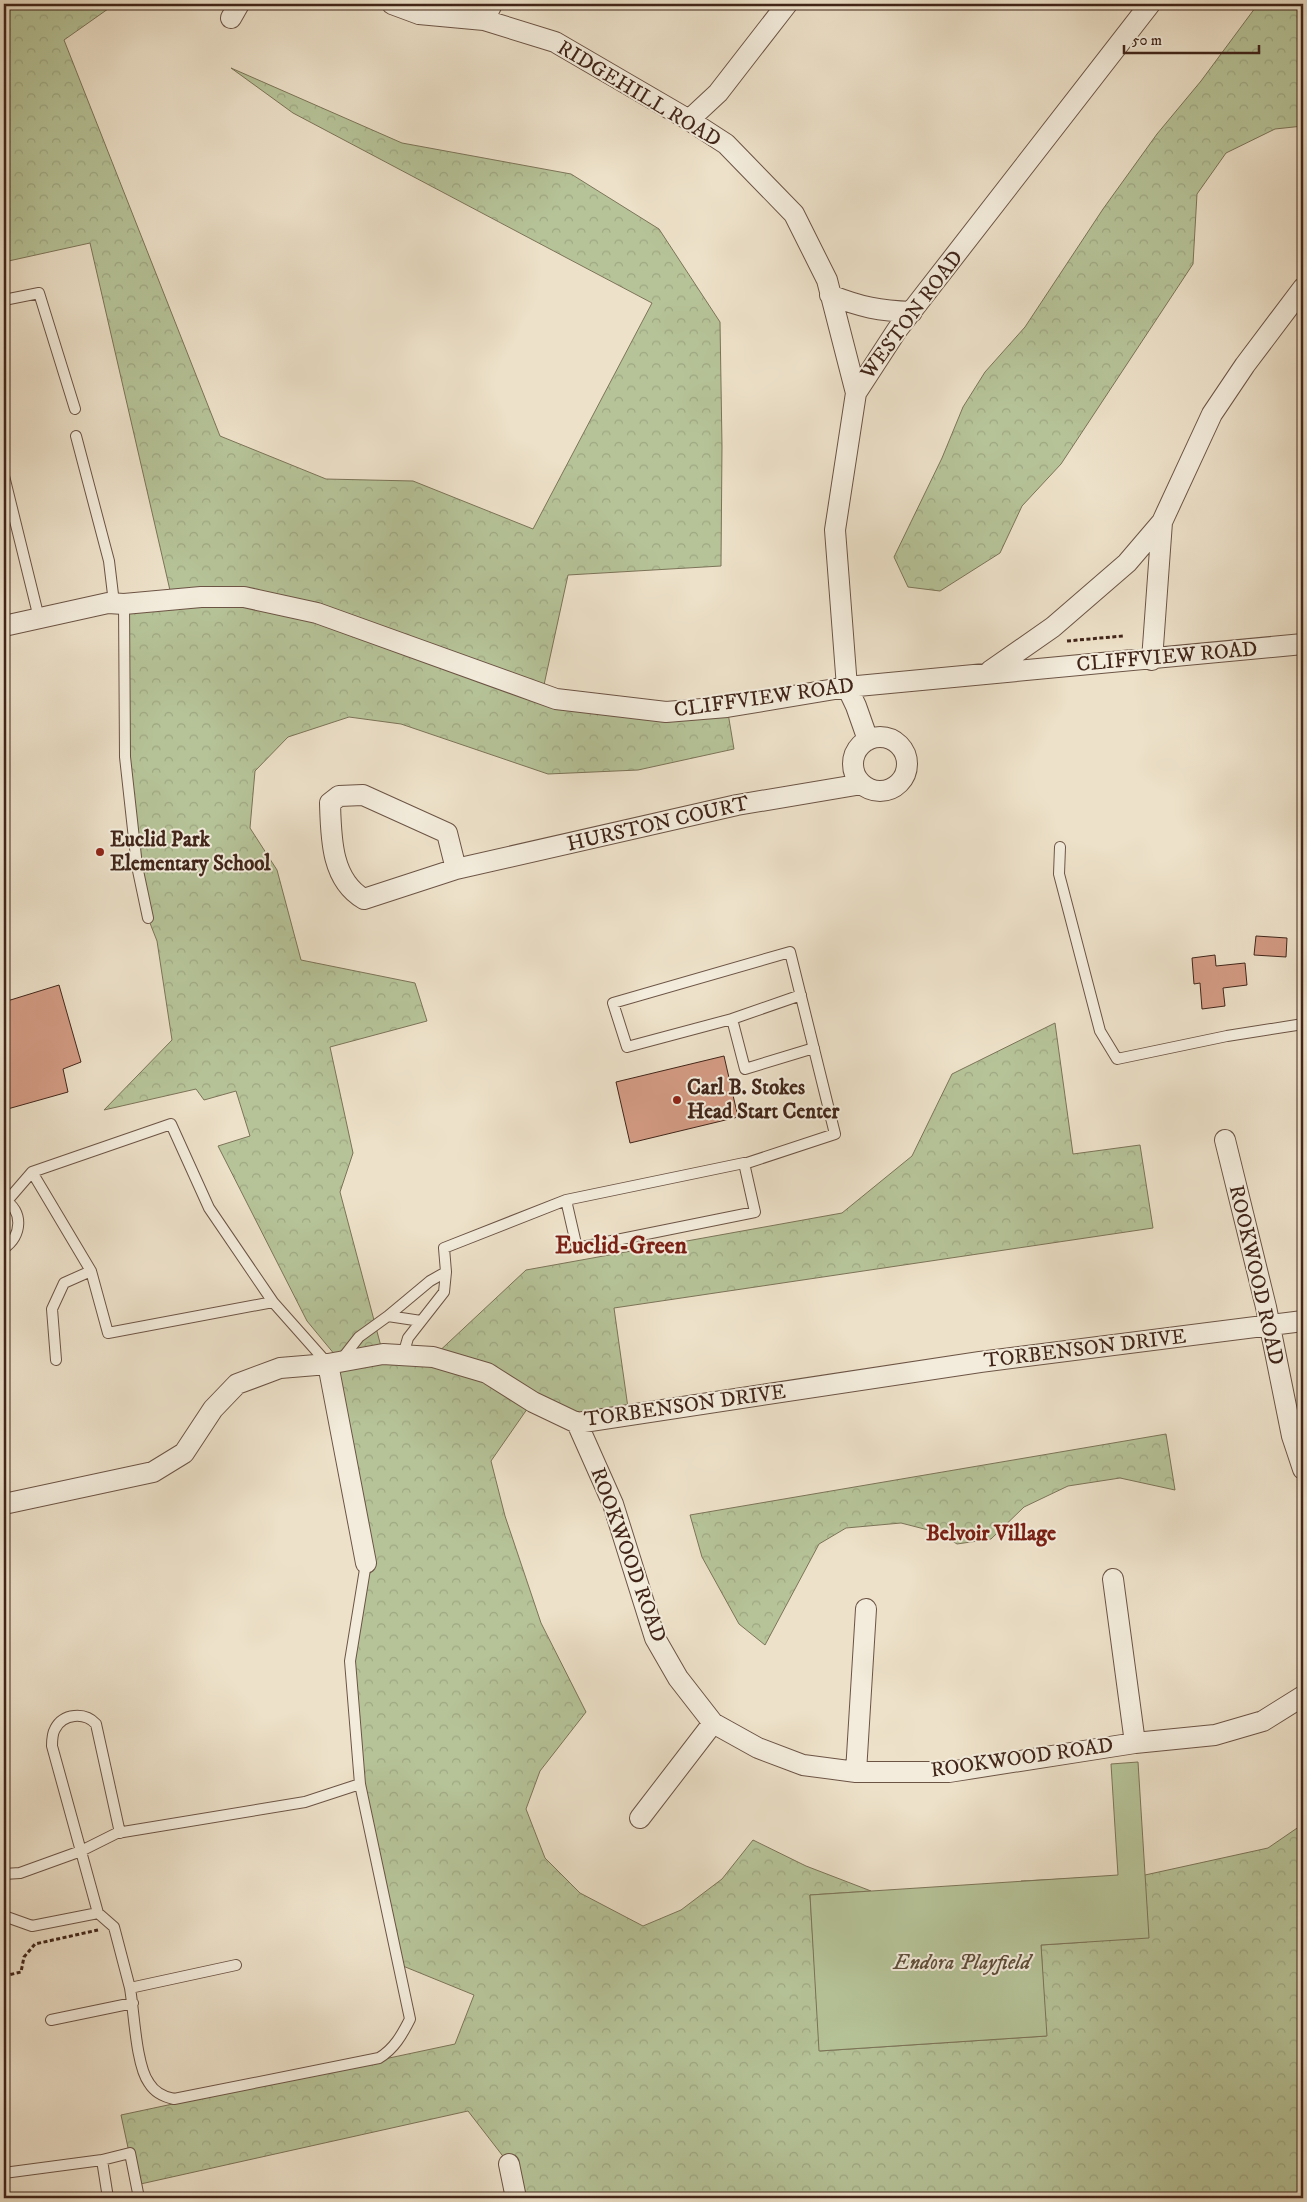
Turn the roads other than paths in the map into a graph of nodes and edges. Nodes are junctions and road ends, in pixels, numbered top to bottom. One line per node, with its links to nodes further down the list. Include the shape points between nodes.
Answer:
1 (392, 4): 4 (street, RIDGEHILL ROAD, via 419,14)
2 (787, 4): 5 (street, via 718,93)
3 (1150, 4): 9 (street, WESTON ROAD)
4 (488, 12): 5 (street, RIDGEHILL ROAD, via 555,42)
5 (688, 120): 7 (street, RIDGEHILL ROAD, via 726,144 794,214 827,280)
6 (1303, 288): 14 (street, via 1212,414)
7 (830, 295): 9 (street, via 878,311); 10 (street, RIDGEHILL ROAD)
8 (4, 300): 11 (lane, via 39,293)
9 (912, 312): 10 (street, WESTON ROAD)
10 (856, 393): 21 (street, WESTON ROAD, via 835,530)
11 (75, 409)
12 (76, 436): 15 (lane)
13 (4, 476): 16 (lane)
14 (1162, 522): 19 (street); 20 (street, via 1128,563 1054,627)
15 (119, 604): 16 (street, CLIFFVIEW ROAD, via 108,603); 21 (street, CLIFFVIEW ROAD, via 244,597 317,613 556,700 666,712 727,707); 26 (lane, via 125,757 138,866)
16 (39, 618): 17 (street, CLIFFVIEW ROAD)
17 (4, 626)
18 (1303, 644): 19 (street, CLIFFVIEW ROAD)
19 (1152, 660): 20 (street, CLIFFVIEW ROAD)
20 (989, 672): 21 (street, CLIFFVIEW ROAD)
21 (847, 686): 22 (street)
22 (868, 740): 23 (street, via 856,752 854,760 854,769); 23 (street, HURSTON COURT, via 885,737 894,740 901,746 907,762 902,779 888,790)
23 (862, 784): 25 (street, HURSTON COURT, via 738,805)
24 (1060, 847): 29 (lane, via 1059,874 1100,1032 1117,1059)
25 (456, 869): 25 (street, HURSTON COURT, via 447,833 363,795 340,796 330,803 333,852 339,870 354,893 364,899)
26 (148, 918)
27 (801, 995): 28 (lane); 28 (lane, via 790,952 613,1003 627,1046); 30 (lane)
28 (732, 1019): 30 (lane, via 746,1069)
29 (1303, 1024)
30 (814, 1048): 32 (lane, via 835,1134)
31 (1225, 1140): 43 (street, ROOKWOOD ROAD)
32 (744, 1164): 34 (lane); 34 (lane, via 755,1212 577,1248)
33 (32, 1172): 35 (lane); 37 (lane); 39 (lane, via 171,1124 209,1208)
34 (566, 1200): 38 (lane, via 444,1248)
35 (5, 1201): 36 (lane, via 14,1208 19,1225 12,1241)
36 (4, 1248)
37 (91, 1271): 39 (lane, via 108,1333); 45 (lane, via 64,1283 52,1309)
38 (446, 1272): 40 (lane); 41 (lane, via 444,1292)
39 (273, 1302): 46 (lane)
40 (388, 1316): 41 (lane); 46 (lane, via 359,1337)
41 (421, 1321): 44 (lane, via 408,1338)
42 (1303, 1322): 43 (street, TORBENSON DRIVE)
43 (1269, 1326): 47 (street, TORBENSON DRIVE, via 980,1362); 48 (street, ROOKWOOD ROAD, via 1292,1436)
44 (403, 1355): 46 (street, TORBENSON DRIVE, via 383,1354); 47 (street, TORBENSON DRIVE, via 433,1357 487,1373 533,1402)
45 (56, 1360)
46 (334, 1363): 49 (street, TORBENSON DRIVE, via 280,1368 237,1384 213,1409 184,1452 153,1472); 50 (street)
47 (577, 1423): 54 (street, ROOKWOOD ROAD, via 613,1504 655,1638 678,1678)
48 (1303, 1469)
49 (4, 1504)
50 (366, 1562): 57 (lane, via 350,1661)
51 (1114, 1579): 55 (street)
52 (866, 1609): 56 (street)
53 (1303, 1696): 55 (street, ROOKWOOD ROAD, via 1263,1721 1214,1735)
54 (713, 1723): 56 (street, ROOKWOOD ROAD, via 758,1748 803,1765); 58 (street)
55 (1134, 1742): 56 (street, ROOKWOOD ROAD, via 949,1772)
56 (856, 1772)
57 (360, 1784): 59 (lane, via 305,1802); 66 (lane, via 410,2019 388,2053 379,2058 174,2100 156,2092 148,2082 142,2065)
58 (640, 1818)
59 (120, 1833): 60 (lane); 60 (lane, via 96,1724 91,1718 82,1716 61,1721 54,1731 52,1746)
60 (81, 1851): 61 (lane, via 20,1873); 62 (lane)
61 (4, 1874)
62 (98, 1913): 63 (lane, via 32,1926); 65 (lane, via 114,1927)
63 (4, 1916)
64 (236, 1965): 65 (lane)
65 (130, 1988): 66 (lane)
66 (133, 2003): 67 (lane)
67 (51, 2020)
68 (102, 2160): 70 (lane); 71 (lane); 72 (lane, via 130,2153)
69 (509, 2164): 73 (street)
70 (4, 2173)
71 (108, 2198)
72 (139, 2198)
73 (516, 2198)

